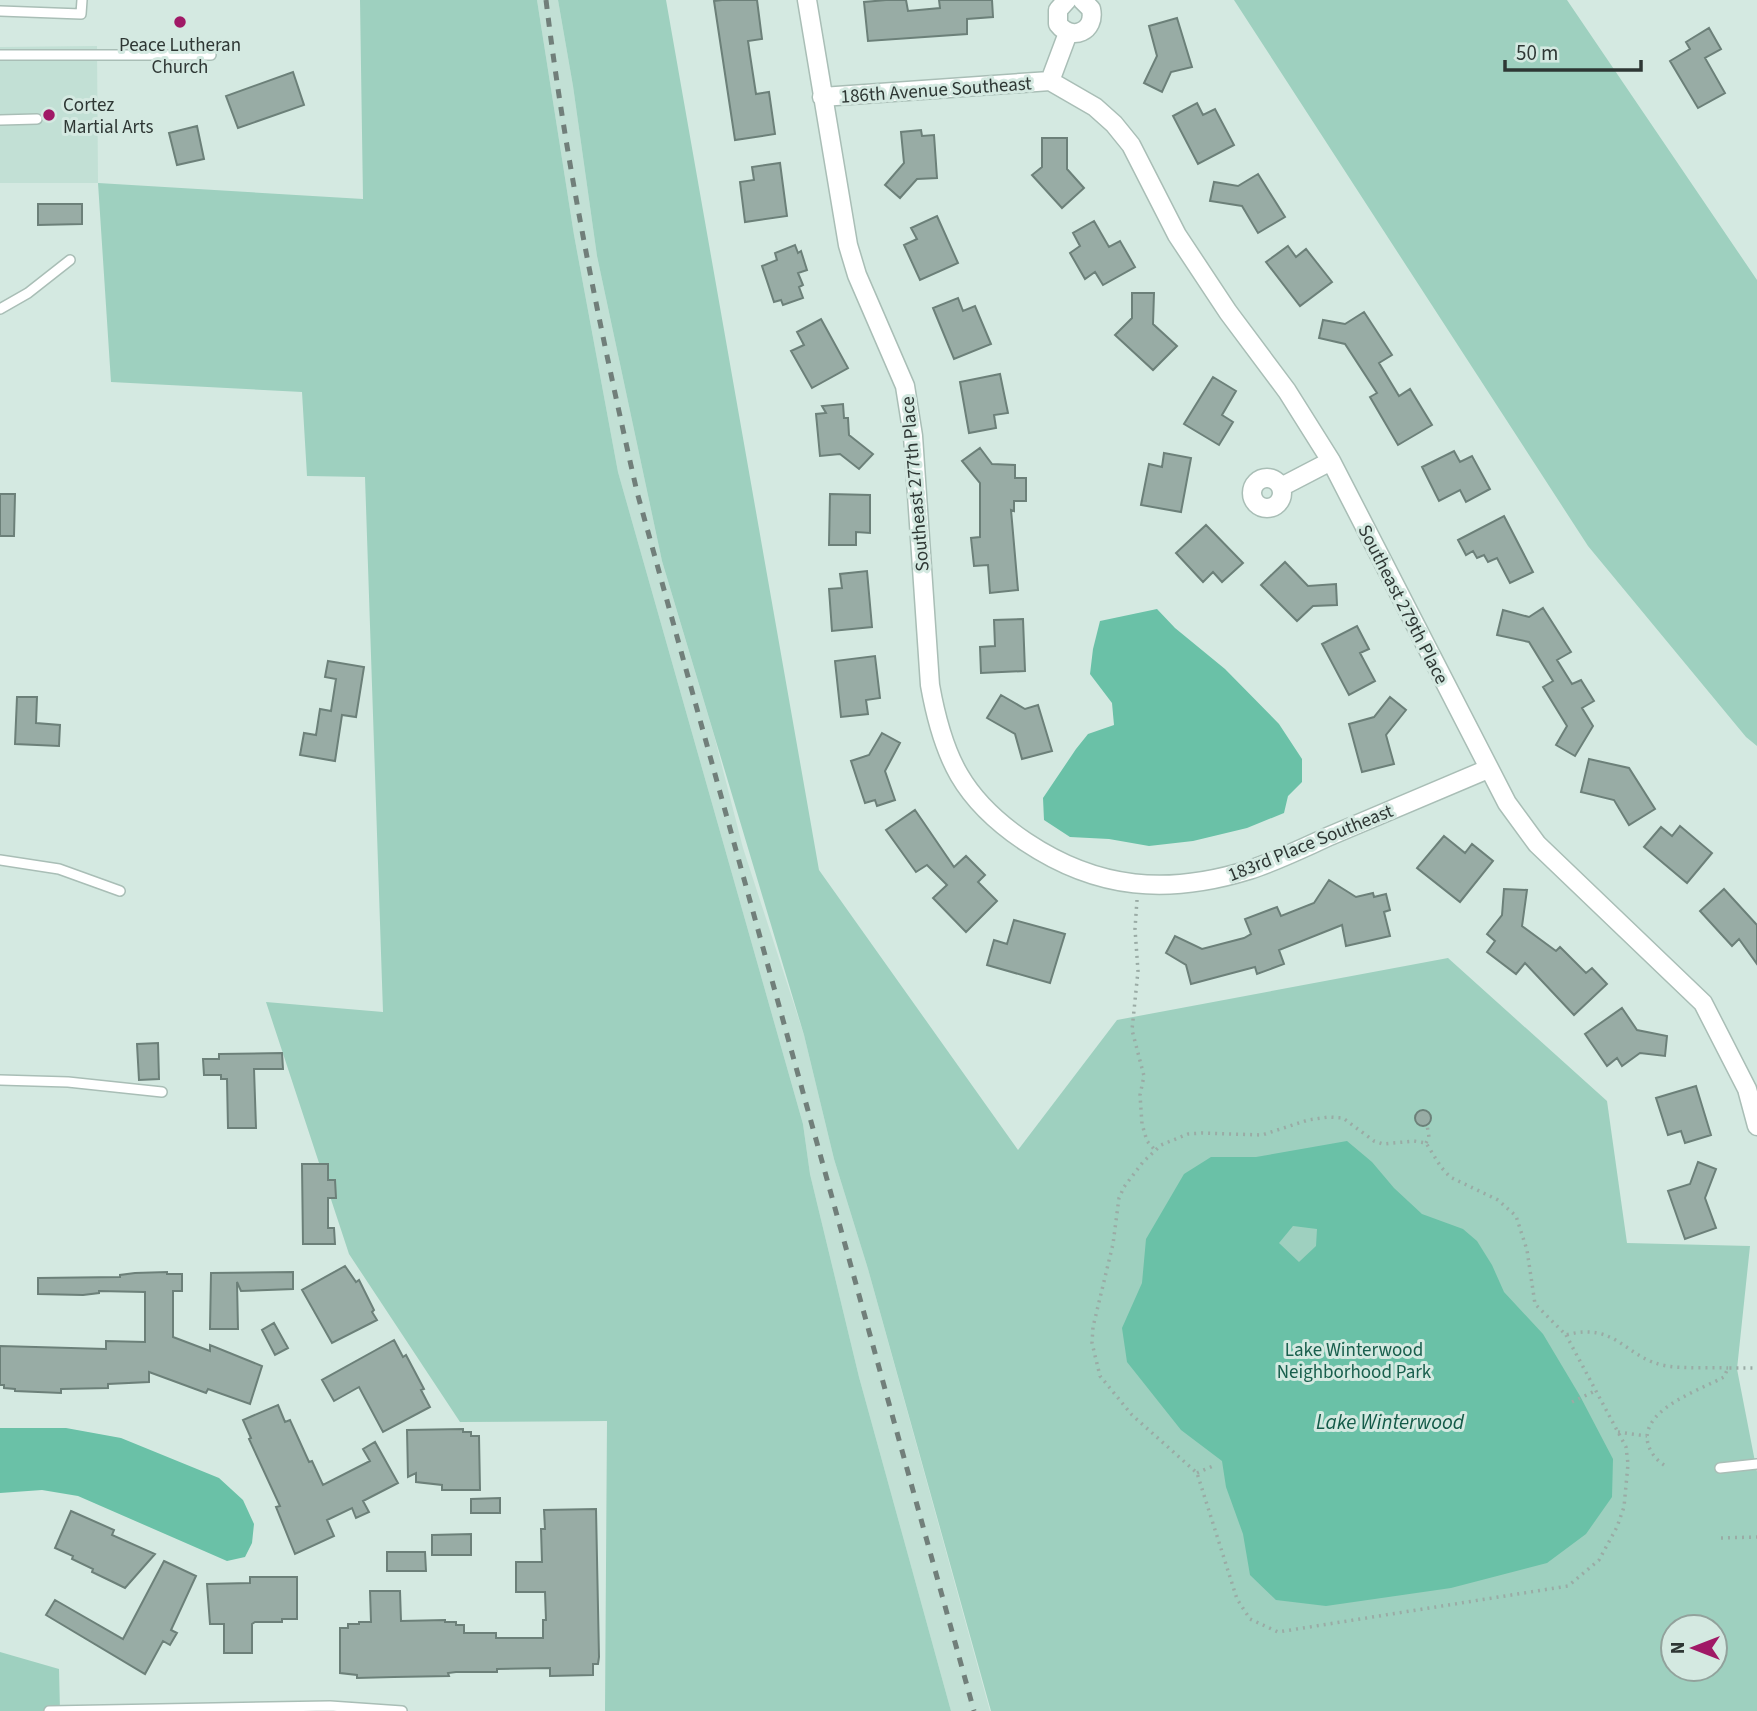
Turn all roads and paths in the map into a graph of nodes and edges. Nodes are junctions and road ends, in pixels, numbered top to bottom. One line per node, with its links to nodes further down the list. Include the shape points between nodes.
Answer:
1 (82, 0): 5 (lane, via 81,13)
2 (807, 0): 10 (street, Southeast 277th Place)
3 (1067, 0): 6 (street, via 1057,17)
4 (1082, 0): 6 (street, via 1091,9 1091,22 1082,32)
5 (0, 11)
6 (1068, 33): 9 (street)
7 (0, 55): 8 (lane)
8 (211, 55)
9 (1050, 81): 10 (street, 186th Avenue Southeast); 15 (street, Southeast 279th Place, via 1095,107 1131,145 1177,235)
10 (822, 97): 18 (street, Southeast 277th Place, via 848,245 905,386 937,722 948,756)
11 (37, 119): 12 (lane)
12 (0, 120)
13 (70, 260): 14 (lane)
14 (0, 309)
15 (1331, 461): 16 (street); 17 (street, Southeast 279th Place)
16 (1280, 486)
17 (1488, 769): 20 (street, 183rd Place Southeast, via 1251,869 1180,886); 23 (street, Southeast 279th Place, via 1537,844 1703,1003)
18 (980, 803): 20 (street, 183rd Place Southeast, via 1014,834 1072,869)
19 (0, 860): 21 (lane, via 58,869)
20 (1138, 884): 28 (path, via 1138,971 1132,1030 1144,1076 1142,1124)
21 (120, 891)
22 (0, 1080): 24 (lane)
23 (1752, 1086): 26 (street, Southeast 279th Place)
24 (162, 1092)
25 (1427, 1125): 27 (path)
26 (1757, 1126)
27 (1426, 1143): 28 (path, via 1383,1144 1343,1118 1329,1117 1262,1135 1188,1134); 29 (path, via 1450,1177 1499,1200 1516,1216 1527,1250 1535,1304)
28 (1155, 1150): 40 (path, via 1119,1198 1092,1343 1100,1376 1111,1390)
29 (1566, 1335): 30 (path, via 1581,1331 1606,1334 1667,1366); 32 (path)
30 (1728, 1368): 31 (path); 35 (path, via 1724,1377 1665,1407 1649,1425)
31 (1757, 1368)
32 (1596, 1390): 33 (path); 34 (path)
33 (1572, 1402)
34 (1618, 1432): 35 (path); 40 (path, via 1628,1464 1624,1507 1599,1560 1568,1586 1278,1632 1250,1619 1237,1599)
35 (1647, 1436): 37 (path, via 1653,1455)
36 (1757, 1464): 39 (lane)
37 (1664, 1465)
38 (1213, 1466): 40 (path)
39 (1720, 1468)
40 (1197, 1473)
41 (1757, 1537): 42 (path)
42 (1721, 1538)
43 (49, 1711): 44 (lane, via 347,1706)
44 (402, 1711)

